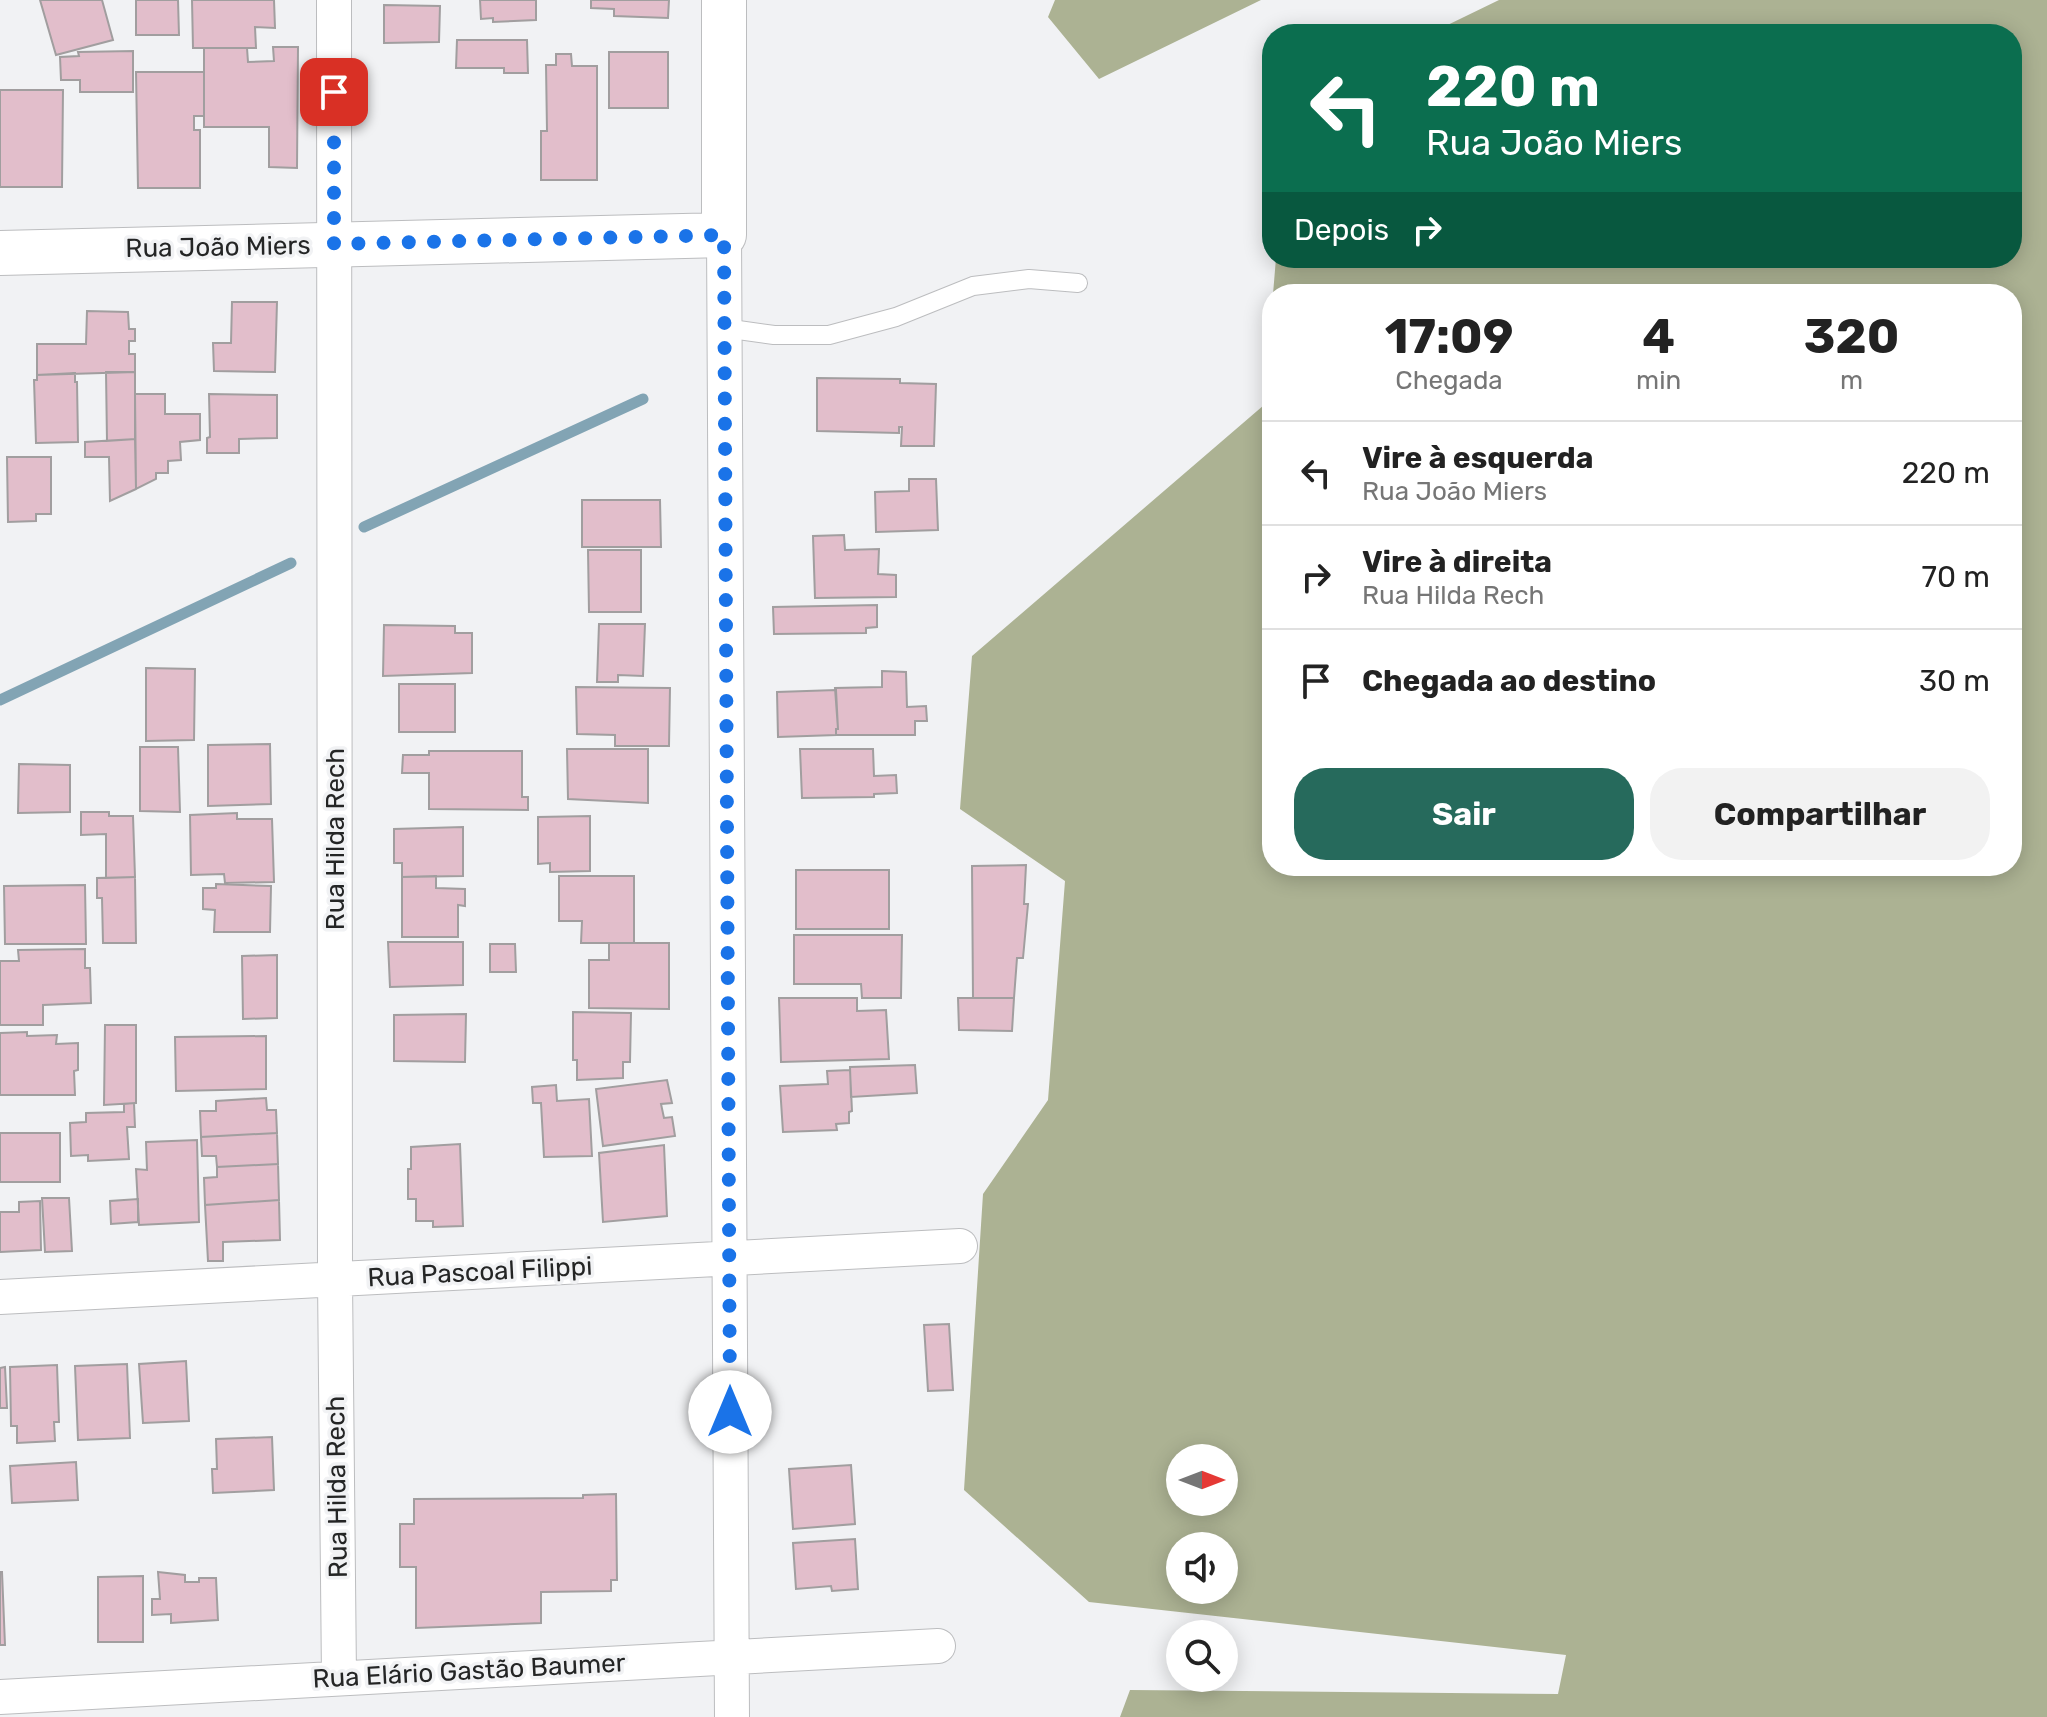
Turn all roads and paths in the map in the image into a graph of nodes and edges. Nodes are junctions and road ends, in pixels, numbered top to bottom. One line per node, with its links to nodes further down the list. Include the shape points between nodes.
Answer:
1 (334, 0): 4 (street, Rua Hilda Rech)
2 (724, 0): 3 (street)
3 (724, 235): 4 (street, Rua João Miers); 7 (street)
4 (334, 244): 5 (street, Rua João Miers); 10 (street, Rua Hilda Rech)
5 (0, 253)
6 (1078, 283): 7 (lane, via 1029,279 973,286 896,317 829,335)
7 (724, 328): 9 (street)
8 (960, 1246): 9 (street, Rua Pascoal Filippi)
9 (729, 1258): 10 (street, Rua Pascoal Filippi); 13 (street)
10 (335, 1280): 11 (street, Rua Pascoal Filippi); 14 (street, Rua Hilda Rech)
11 (0, 1297)
12 (938, 1646): 13 (street, Rua Elário Gastão Baumer)
13 (730, 1657): 14 (street, Rua Elário Gastão Baumer); 16 (street)
14 (339, 1678): 15 (street, Rua Elário Gastão Baumer)
15 (0, 1697)
16 (732, 1717)

